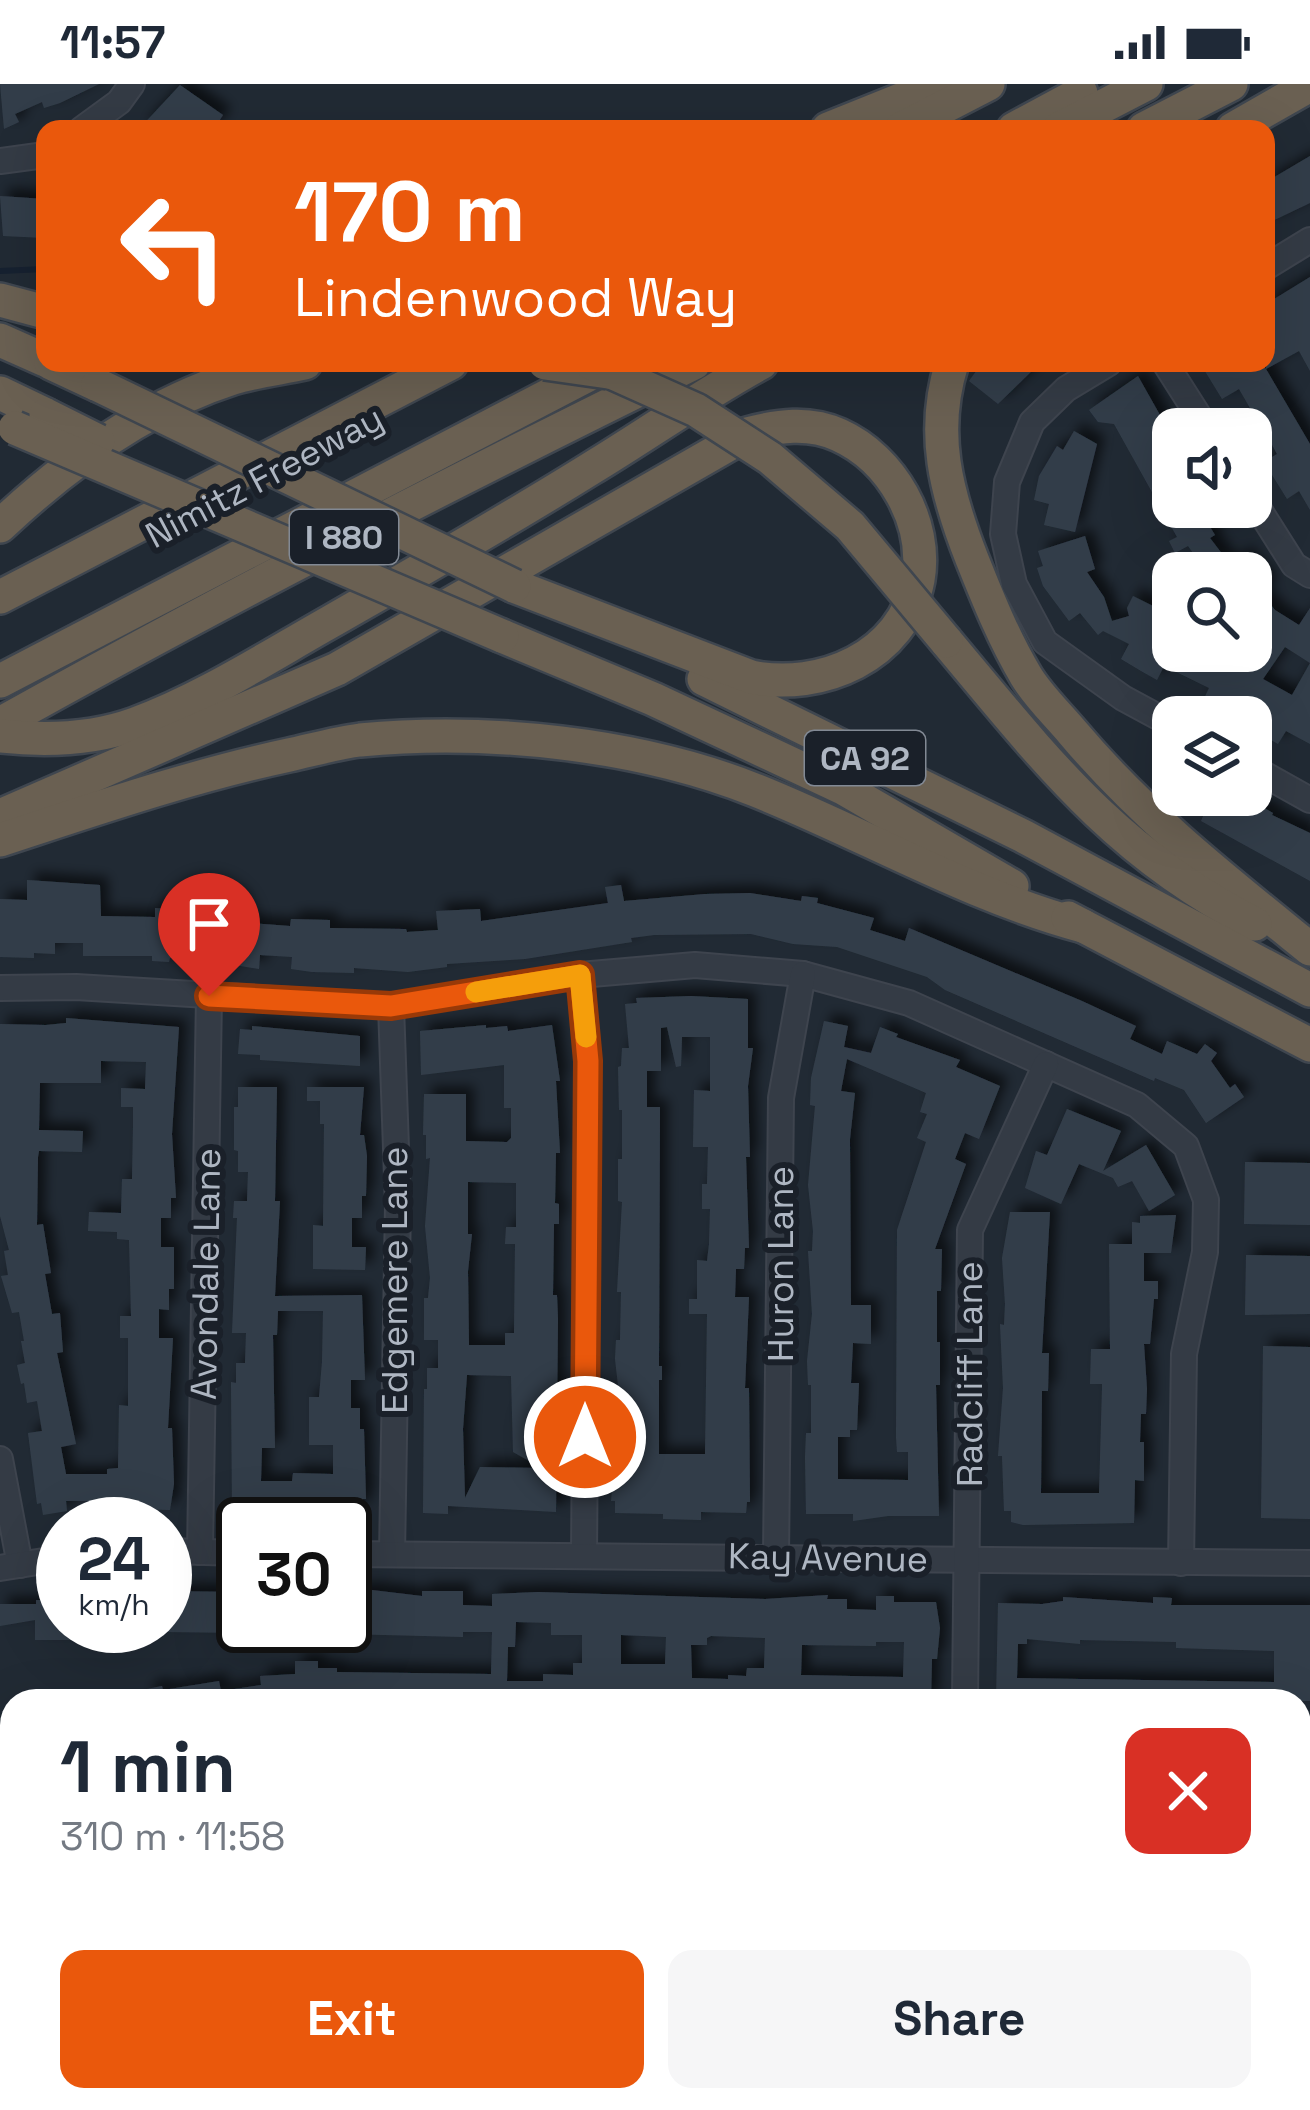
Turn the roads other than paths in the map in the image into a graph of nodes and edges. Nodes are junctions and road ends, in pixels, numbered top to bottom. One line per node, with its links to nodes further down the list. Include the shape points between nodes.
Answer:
1 (132, 84): 8 (street)
2 (940, 84): 9 (highway)
3 (988, 84): 10 (highway)
4 (1098, 84): 11 (highway)
5 (1146, 84): 12 (highway)
6 (1231, 84): 13 (highway)
7 (1310, 85): 14 (highway)
8 (94, 120)
9 (850, 120)
10 (918, 120)
11 (1031, 120)
12 (1076, 120)
13 (1161, 120)
14 (1249, 120)
15 (36, 156): 16 (street)
16 (0, 161)
17 (1310, 241): 18 (street)
18 (1275, 262)
19 (0, 298): 20 (highway); 21 (highway)
20 (36, 299)
21 (36, 309)
22 (0, 340): 23 (highway, CA 92)
23 (36, 356)
24 (70, 372): 41 (highway, CA 92, bridge)
25 (261, 372): 38 (highway, via 129,425 50,478)
26 (434, 372): 42 (highway)
27 (548, 372): 43 (highway, Nimitz Freeway / I 880)
28 (592, 372): 44 (highway, I 880)
29 (616, 372): 53 (highway, bridge, via 770,458 850,526 1108,826 1226,909)
30 (676, 372): 46 (highway, I 880, via 372,523)
31 (745, 372): 47 (highway, via 476,538 135,724 59,740)
32 (950, 372): 53 (highway, via 939,416 952,508 1028,680 1161,826)
33 (1093, 372): 45 (street, via 1032,422 1007,482 1003,534 1014,584 1045,641)
34 (1171, 372): 36 (street)
35 (0, 393): 37 (highway, CA 92)
36 (1194, 408)
37 (20, 422): 52 (highway, CA 92, bridge, via 843,788)
38 (0, 526)
39 (1271, 528): 40 (street)
40 (1310, 575)
41 (514, 586): 50 (highway, via 751,677 791,682 851,667 880,646 918,581 917,538 908,502 885,471 837,434 776,426 747,434 337,669); 57 (highway, CA 92, via 1023,836)
42 (0, 597)
43 (0, 659)
44 (0, 681)
45 (1152, 713)
46 (0, 724)
47 (0, 736)
48 (1272, 779): 49 (street)
49 (1310, 800)
50 (0, 816)
51 (0, 840): 52 (highway, via 246,764 357,741 546,742 752,788 1018,909)
52 (1083, 926): 60 (highway, CA 92)
53 (1310, 950)
54 (803, 974): 55 (street, via 694,965); 61 (street, via 909,1003); 69 (street, Huron Lane, via 781,1098)
55 (580, 975): 59 (street); 68 (street, via 588,1061)
56 (0, 988): 58 (street)
57 (1310, 990)
58 (209, 996): 59 (street); 64 (street, Avondale Lane)
59 (391, 1006): 67 (street, Edgemere Lane, via 398,1205)
60 (1310, 1046)
61 (1046, 1064): 70 (street, Radcliff Lane, via 970,1230); 71 (street, via 1137,1105 1186,1146 1206,1200 1184,1354)
62 (0, 1459): 73 (street)
63 (192, 1552): 64 (street)
64 (200, 1552): 65 (street)
65 (216, 1552)
66 (372, 1554): 67 (street, Kay Avenue)
67 (392, 1554): 68 (street, Kay Avenue)
68 (584, 1555): 69 (street, Kay Avenue)
69 (776, 1556): 70 (street, Kay Avenue)
70 (968, 1560): 71 (street, Kay Avenue); 74 (street, Radcliff Lane)
71 (1181, 1563): 72 (street, Kay Avenue)
72 (1310, 1563)
73 (10, 1567)
74 (965, 1689)

